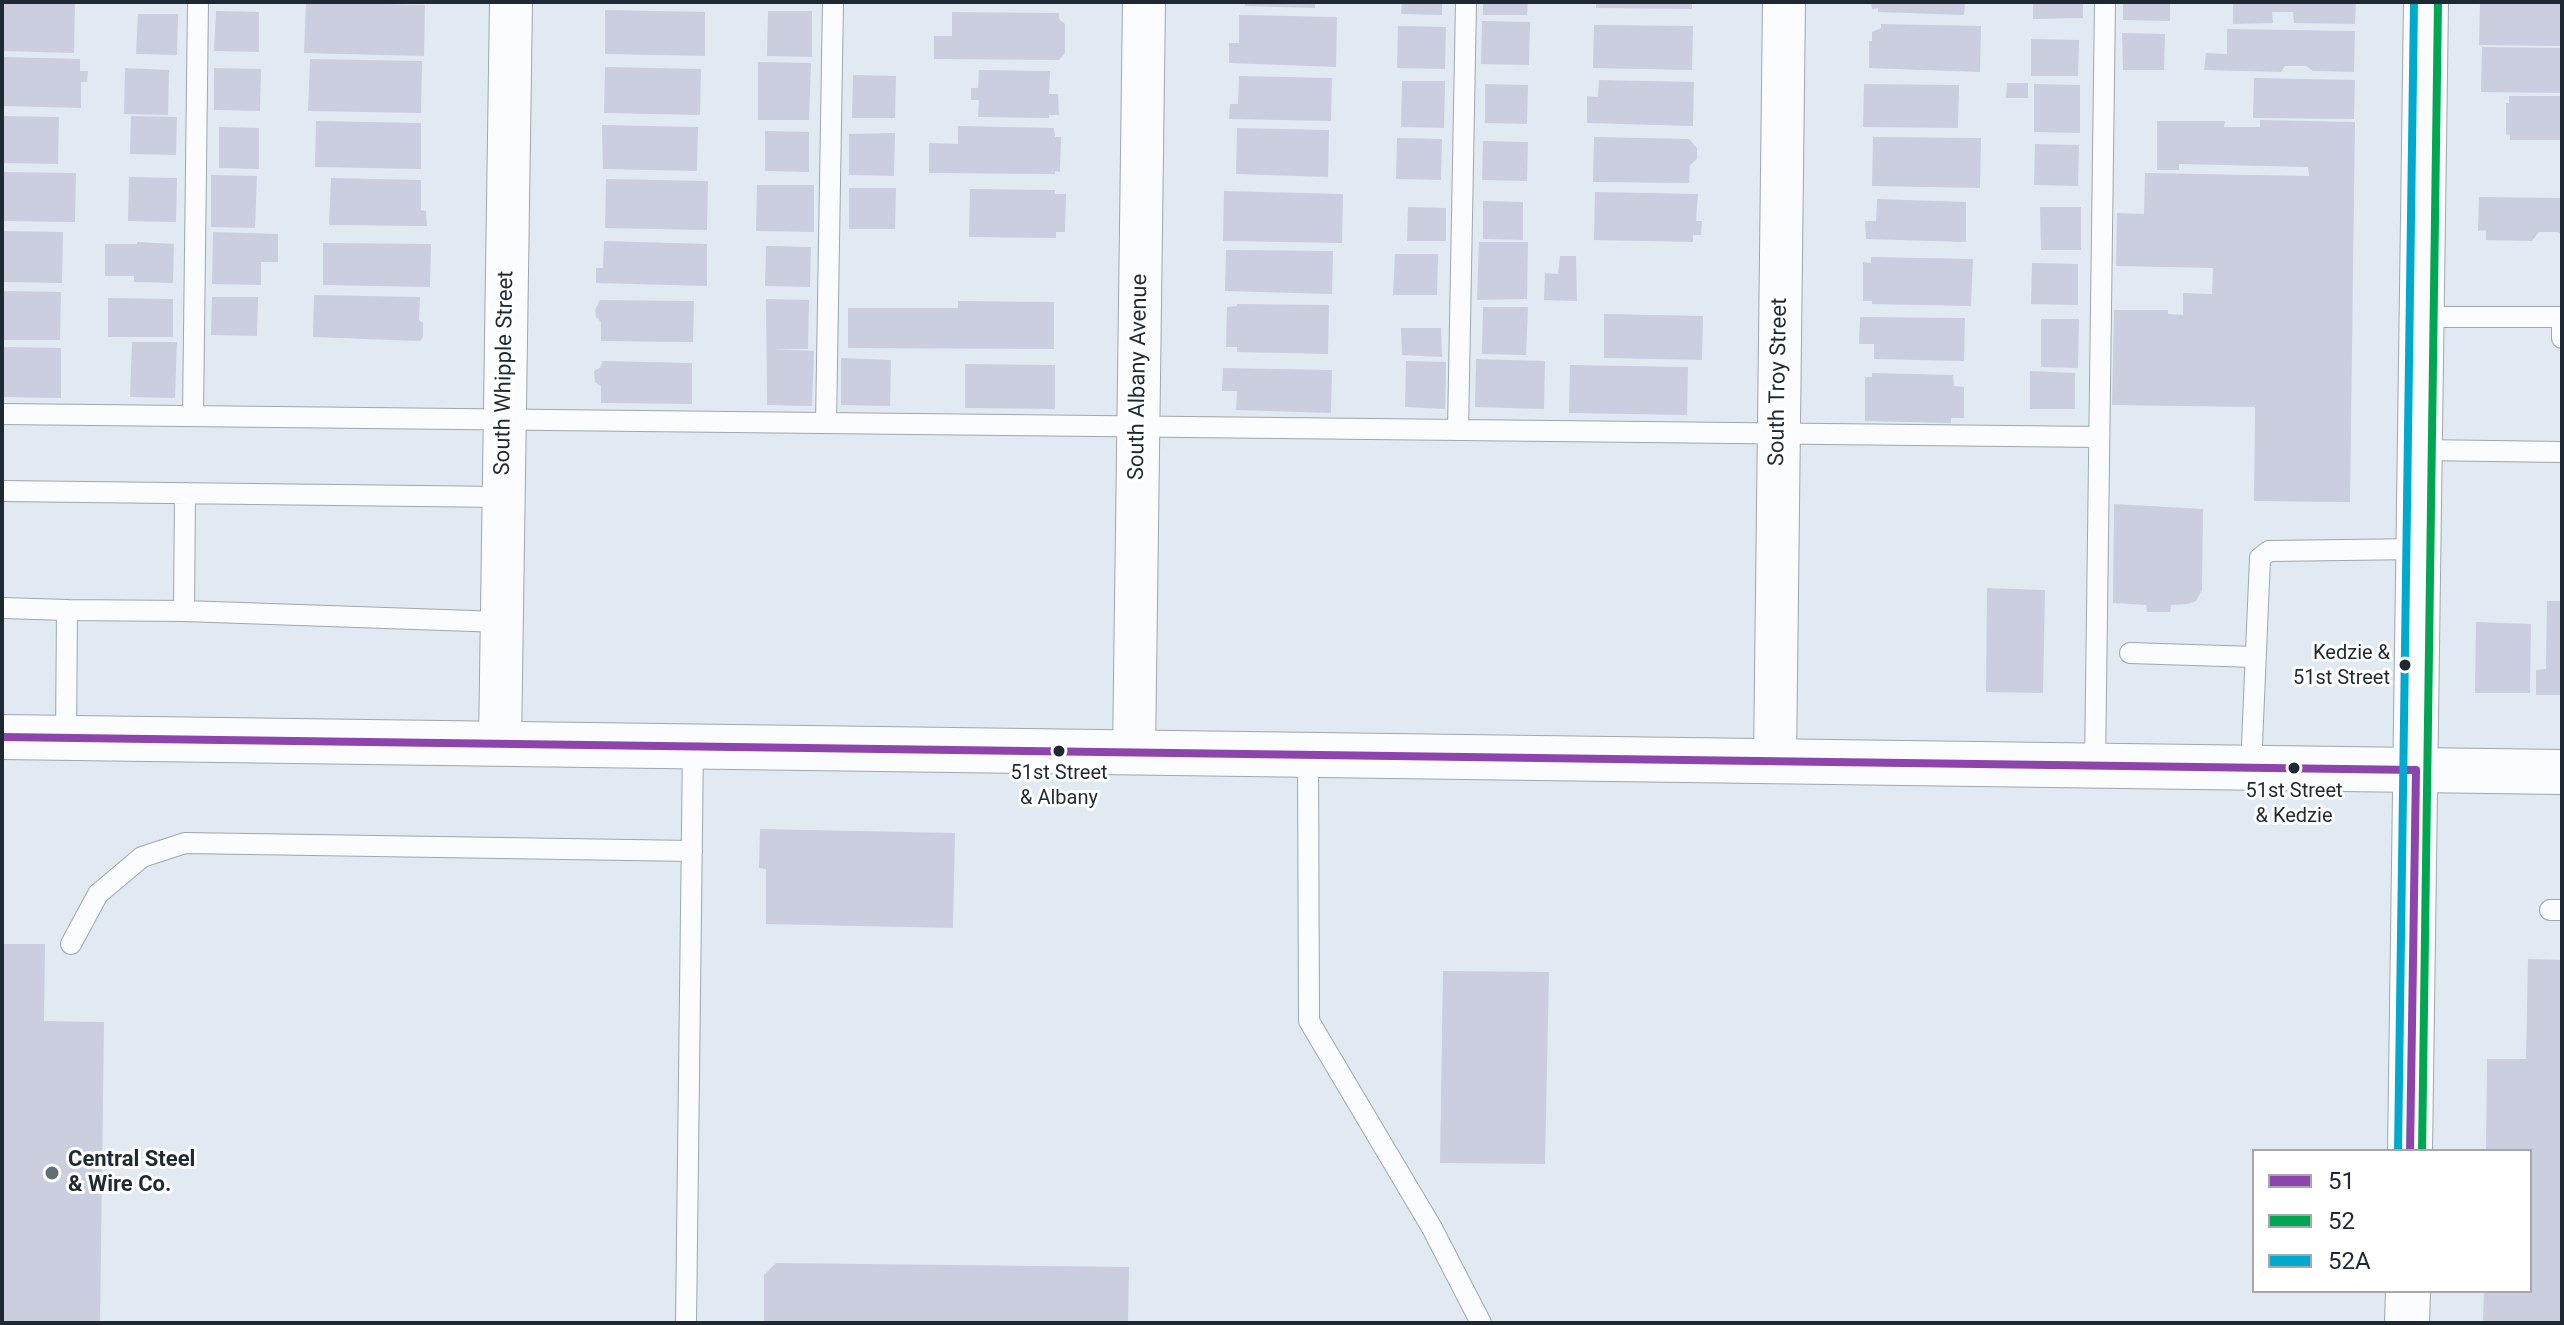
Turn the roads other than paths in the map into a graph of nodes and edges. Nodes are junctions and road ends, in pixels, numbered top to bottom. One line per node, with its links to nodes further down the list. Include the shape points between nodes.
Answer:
1 (198, 2): 12 (lane)
2 (511, 2): 13 (street, South Whipple Street)
3 (833, 2): 14 (lane)
4 (1144, 2): 15 (street, South Albany Avenue)
5 (1466, 2): 16 (lane)
6 (1784, 2): 17 (street, South Troy Street)
7 (2105, 2): 18 (lane)
8 (2426, 2): 9 (street)
9 (2422, 317): 10 (lane, via 2562,317); 19 (street)
10 (2562, 338)
11 (2, 414): 12 (lane)
12 (193, 416): 13 (lane)
13 (505, 419): 14 (lane); 23 (street, South Whipple Street)
14 (826, 423): 15 (lane)
15 (1138, 427): 16 (lane); 35 (street, South Albany Avenue)
16 (1458, 430): 17 (lane)
17 (1779, 434): 18 (lane); 37 (street, South Troy Street)
18 (2099, 437): 38 (lane)
19 (2421, 450): 20 (lane); 24 (street)
20 (2562, 452)
21 (2, 491): 22 (lane)
22 (185, 493): 23 (lane); 27 (lane)
23 (503, 497): 28 (street, South Whipple Street)
24 (2419, 549): 30 (lane, via 2264,554); 40 (street)
25 (2, 608): 26 (lane)
26 (67, 610): 27 (lane); 32 (lane)
27 (184, 611): 28 (lane)
28 (501, 622): 33 (street, South Whipple Street)
29 (2130, 653): 30 (lane)
30 (2255, 657): 39 (lane)
31 (2, 737): 32 (street)
32 (66, 738): 33 (street)
33 (500, 744): 34 (street)
34 (693, 746): 35 (street); 42 (lane)
35 (1134, 753): 36 (street)
36 (1308, 755): 37 (street); 47 (lane, via 1309,1021 1432,1228)
37 (1775, 761): 38 (street)
38 (2095, 766): 39 (street)
39 (2251, 768): 40 (street)
40 (2416, 770): 41 (street); 44 (street)
41 (2562, 772)
42 (692, 851): 43 (lane, via 185,843 142,857 98,894); 46 (lane)
43 (71, 944)
44 (2410, 1149)
45 (2408, 1293): 48 (street)
46 (686, 1323)
47 (1481, 1323)
48 (2407, 1323)

